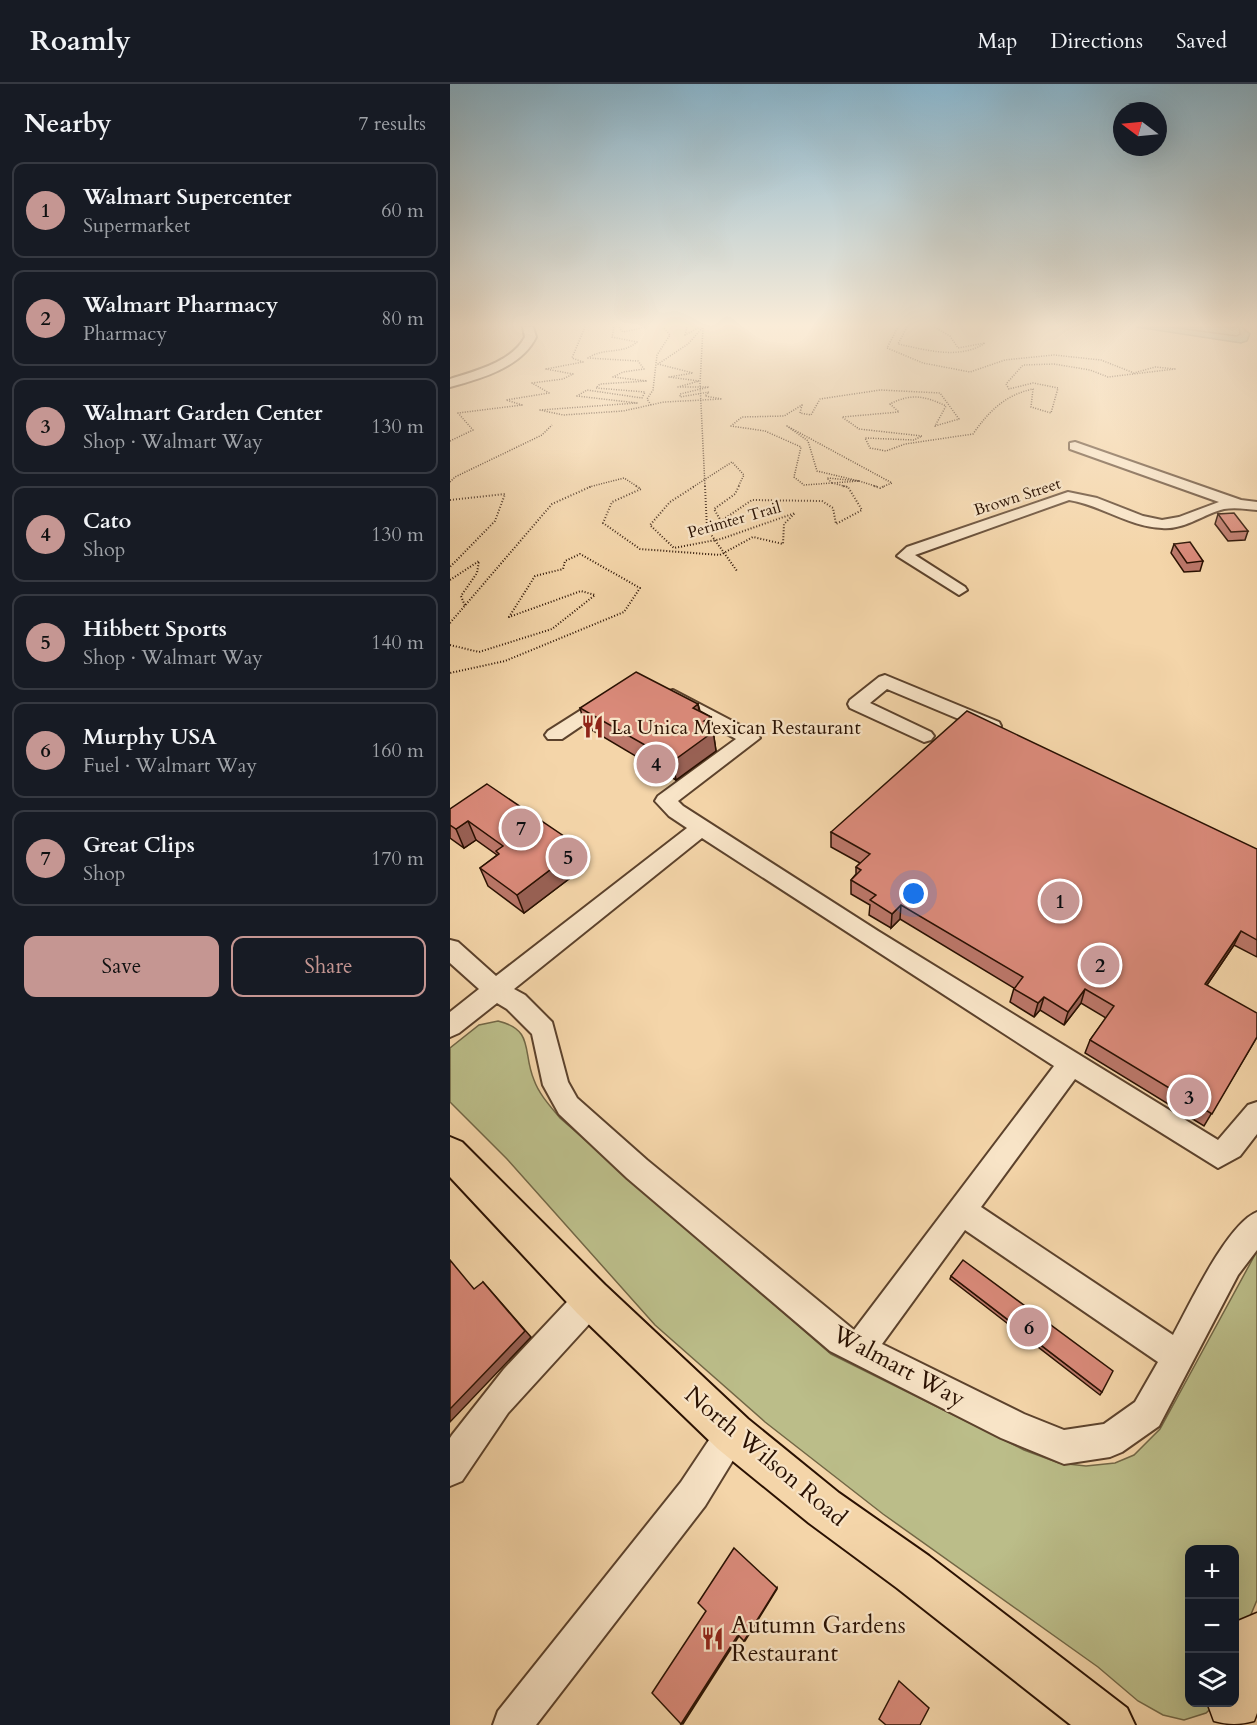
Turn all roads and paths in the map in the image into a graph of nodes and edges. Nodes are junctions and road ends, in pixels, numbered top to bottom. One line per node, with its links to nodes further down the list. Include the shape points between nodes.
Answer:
1 (518, 404): 14 (path, via 522,405 458,413 473,430)
2 (632, 404): 12 (path, via 540,410 563,415)
3 (665, 404): 12 (path)
4 (701, 404): 17 (path)
5 (817, 404): 19 (path, Perimter Trail, via 811,415 800,413 802,405 784,416 742,417 731,426 765,431 801,447 794,477 804,485)
6 (891, 404): 9 (path, Perimter Trail, via 899,412 842,417 859,429 922,436 914,440 865,438 870,448 886,451 905,444 973,434 989,410)
7 (941, 404): 8 (path, Perimter Trail, via 946,406 935,426 958,419)
8 (947, 404)
9 (999, 404)
10 (1031, 404): 11 (path, Perimter Trail, via 1050,413)
11 (1053, 404)
12 (651, 405)
13 (552, 425): 18 (path, via 542,435)
14 (450, 441)
15 (1075, 446): 21 (street)
16 (844, 477): 16 (path, via 817,471 808,441 787,426 892,483 880,488); 19 (path, Perimter Trail, via 827,478); 19 (path, Perimter Trail, via 860,481)
17 (705, 480): 19 (path, Perimter Trail, via 732,462 744,475 735,494 714,509 721,520 752,500 822,501 833,508 836,524 862,510 848,487); 24 (path, via 707,529); 24 (path, Perimter Trail, via 670,502 650,525 674,548)
18 (450, 482)
19 (832, 483)
20 (450, 500): 26 (path, via 506,494 495,521)
21 (1237, 504): 22 (street, Brown Street); 23 (street); 29 (street, Brown Street, via 1164,524 1068,496 904,556)
22 (1257, 506)
23 (1257, 517)
24 (715, 540): 25 (path); 25 (path, Perimter Trail, via 795,513 784,524 783,544 753,537)
25 (724, 553): 27 (path); 30 (path, Perimter Trail, via 640,549 603,523 612,502 641,489 624,478 598,483 552,504)
26 (450, 567)
27 (737, 571)
28 (450, 580): 30 (path, via 479,561 477,573 461,596)
29 (959, 590)
30 (465, 606): 31 (path, Perimter Trail)
31 (450, 623)
32 (450, 645): 33 (path, via 479,652 552,629 595,595 581,591 509,617 535,576 562,569 565,561 580,554 640,588 624,612 505,661)
33 (450, 673)
34 (622, 690): 36 (street)
35 (660, 690): 39 (street, via 750,738 665,801)
36 (555, 735)
37 (924, 736): 38 (street, via 857,704 885,681)
38 (1013, 736)
39 (701, 828): 41 (street); 43 (street)
40 (450, 949): 41 (street, Walmart Way)
41 (496, 990): 42 (street); 49 (street, Walmart Way, via 516,1002 543,1029 556,1085 568,1106 841,1340)
42 (450, 1026)
43 (1072, 1062): 44 (street, via 1218,1155 1230,1147); 46 (street)
44 (1257, 1114)
45 (450, 1154): 48 (main road, North Wilson Road)
46 (962, 1211): 49 (street); 50 (street)
47 (1257, 1226): 50 (street, Walmart Way, via 1228,1266)
48 (591, 1299): 51 (main road, North Wilson Road); 52 (street, via 510,1389)
49 (859, 1349): 50 (street, Walmart Way, via 1013,1426 1064,1447 1110,1440 1147,1414)
50 (1179, 1357)
51 (733, 1434): 56 (street, via 693,1494); 57 (main road, North Wilson Road)
52 (450, 1469)
53 (1257, 1640): 54 (highway)
54 (1239, 1689)
55 (1232, 1707): 58 (highway)
56 (512, 1725)
57 (1110, 1725)
58 (1226, 1725)

